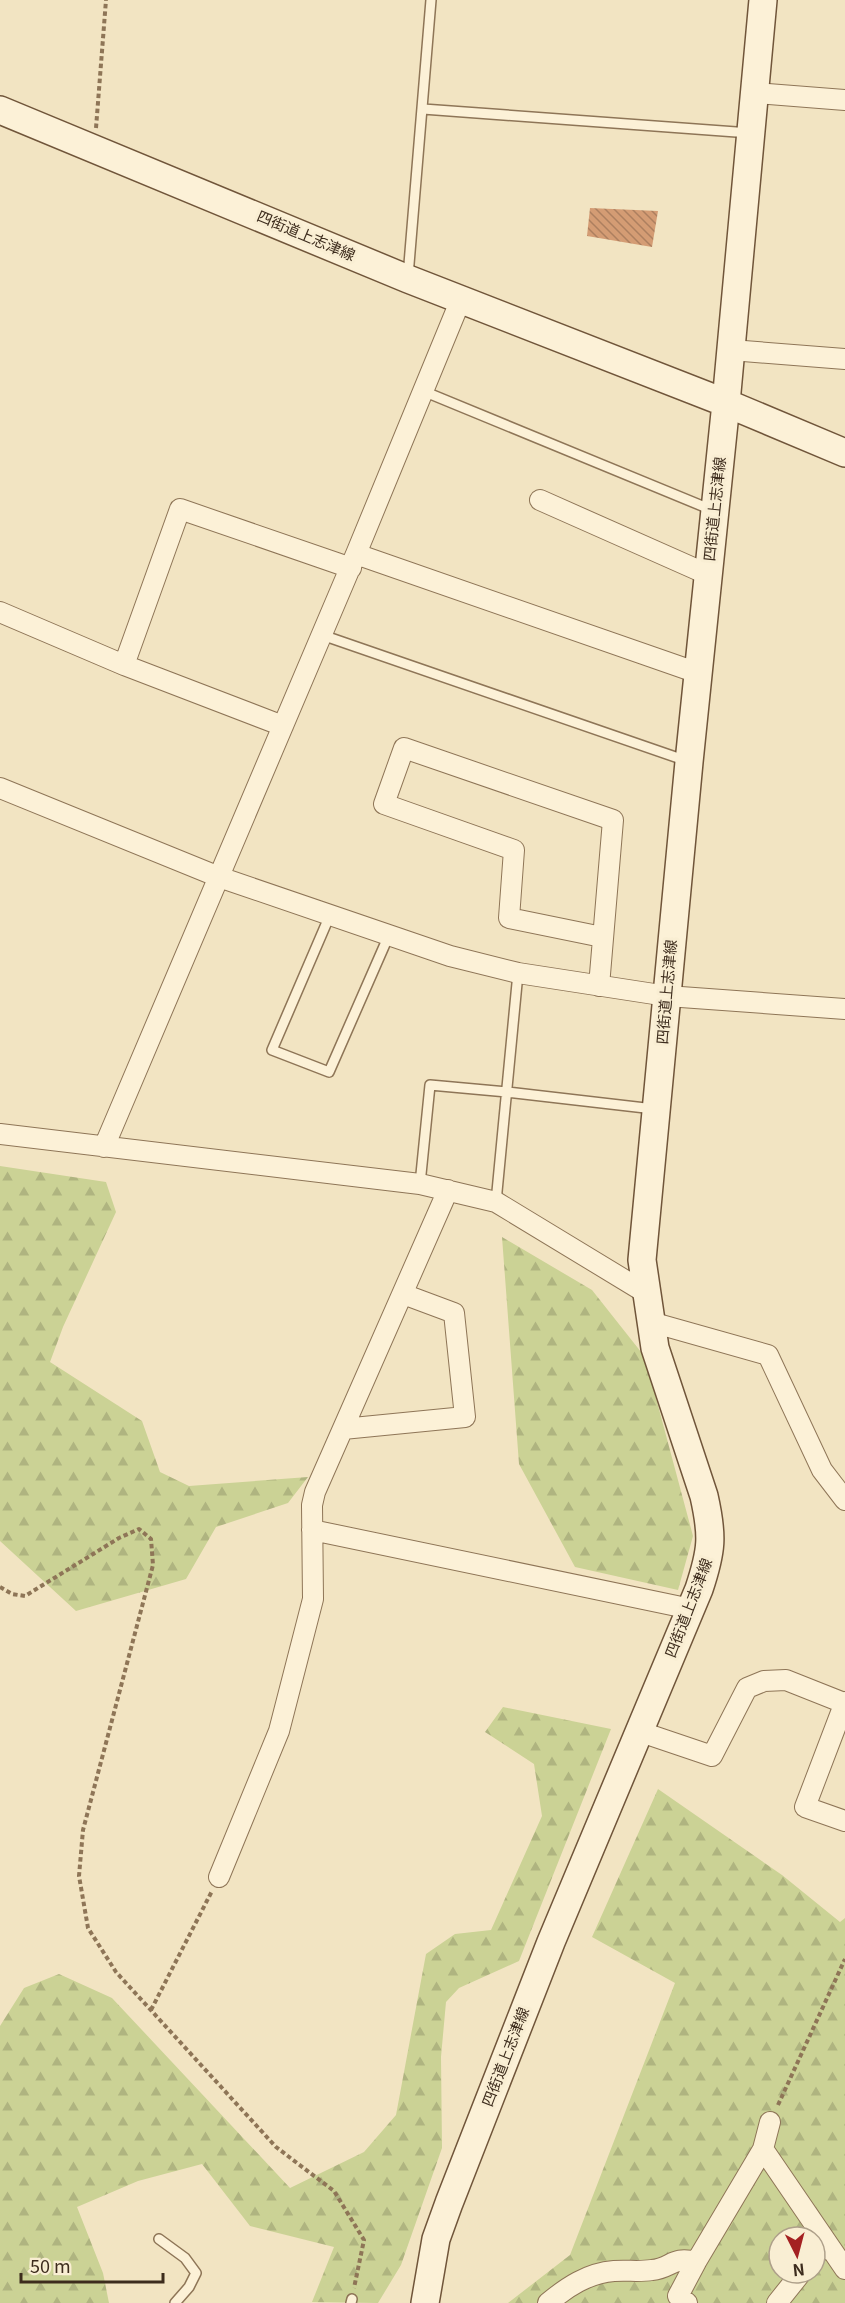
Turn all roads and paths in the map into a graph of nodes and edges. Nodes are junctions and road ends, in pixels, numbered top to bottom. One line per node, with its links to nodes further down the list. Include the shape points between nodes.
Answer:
1 (106, 0): 9 (path)
2 (431, 0): 6 (lane)
3 (763, 0): 4 (main road)
4 (754, 93): 5 (street); 8 (main road)
5 (845, 100)
6 (423, 109): 8 (lane); 10 (lane)
7 (2, 116): 9 (main road, 四街道上志津線)
8 (751, 133): 12 (main road)
9 (94, 148): 10 (main road, 四街道上志津線)
10 (408, 279): 11 (main road, 四街道上志津線)
11 (461, 299): 14 (street); 15 (main road, 四街道上志津線)
12 (731, 350): 13 (street); 15 (main road)
13 (845, 359)
14 (423, 391): 18 (lane); 19 (street)
15 (726, 403): 16 (main road); 18 (main road, 四街道上志津線)
16 (845, 453)
17 (540, 500): 20 (street)
18 (715, 510): 20 (main road, 四街道上志津線)
19 (353, 561): 22 (street); 23 (street, via 180,509); 24 (street)
20 (709, 575): 24 (main road, 四街道上志津線)
21 (0, 612): 23 (street)
22 (322, 635): 25 (street); 26 (lane)
23 (124, 665): 25 (street)
24 (698, 673): 26 (main road, 四街道上志津線)
25 (283, 726): 28 (street)
26 (689, 762): 34 (main road, 四街道上志津線)
27 (0, 788): 28 (street)
28 (219, 876): 29 (street); 39 (street)
29 (330, 915): 30 (street); 30 (lane, via 272,1050 329,1072)
30 (389, 935): 32 (street)
31 (602, 937): 31 (street, via 613,820 404,748 384,804 514,850 509,918); 33 (street)
32 (518, 973): 33 (street); 36 (lane)
33 (599, 986): 34 (street)
34 (667, 996): 35 (street); 37 (main road, 四街道上志津線)
35 (845, 1009)
36 (507, 1092): 37 (lane); 40 (lane, via 430,1085); 42 (lane)
37 (656, 1109): 43 (main road, 四街道上志津線, via 642,1260)
38 (0, 1134): 39 (street)
39 (104, 1147): 40 (street)
40 (420, 1184): 41 (street)
41 (448, 1190): 42 (street); 44 (street)
42 (496, 1202): 43 (street)
43 (646, 1293): 45 (main road, 四街道上志津線)
44 (403, 1294): 46 (street); 46 (street, via 454,1313 465,1417)
45 (651, 1322): 47 (street, via 768,1355 822,1470); 50 (main road, 四街道上志津線, via 655,1348 710,1521 711,1551)
46 (343, 1429): 48 (street, via 315,1492)
47 (845, 1500)
48 (312, 1530): 50 (street); 54 (street, via 313,1599 279,1731)
49 (0, 1587): 56 (path, via 26,1596 139,1528 152,1539 153,1565 83,1830 79,1876 88,1928 116,1972)
50 (691, 1609): 52 (main road, 四街道上志津線)
51 (845, 1702): 52 (street, via 786,1680 764,1681 747,1688 712,1756); 53 (street, via 805,1807)
52 (641, 1732): 67 (main road, 四街道上志津線, via 551,1942 449,2203 436,2239)
53 (845, 1821)
54 (219, 1877): 56 (path)
55 (845, 1959): 57 (path)
56 (151, 2010): 65 (path, via 276,2148 334,2191 364,2240)
57 (770, 2122): 58 (street)
58 (762, 2149): 59 (street); 62 (street)
59 (807, 2225)
60 (159, 2239): 66 (lane, via 185,2258 196,2273)
61 (827, 2254): 63 (street)
62 (696, 2262): 68 (street, via 682,2259 654,2270 612,2271 585,2278); 69 (street, via 678,2296)
63 (845, 2269)
64 (791, 2285): 70 (street)
65 (351, 2301)
66 (175, 2303)
67 (425, 2303)
68 (548, 2303)
69 (687, 2303)
70 (777, 2303)

